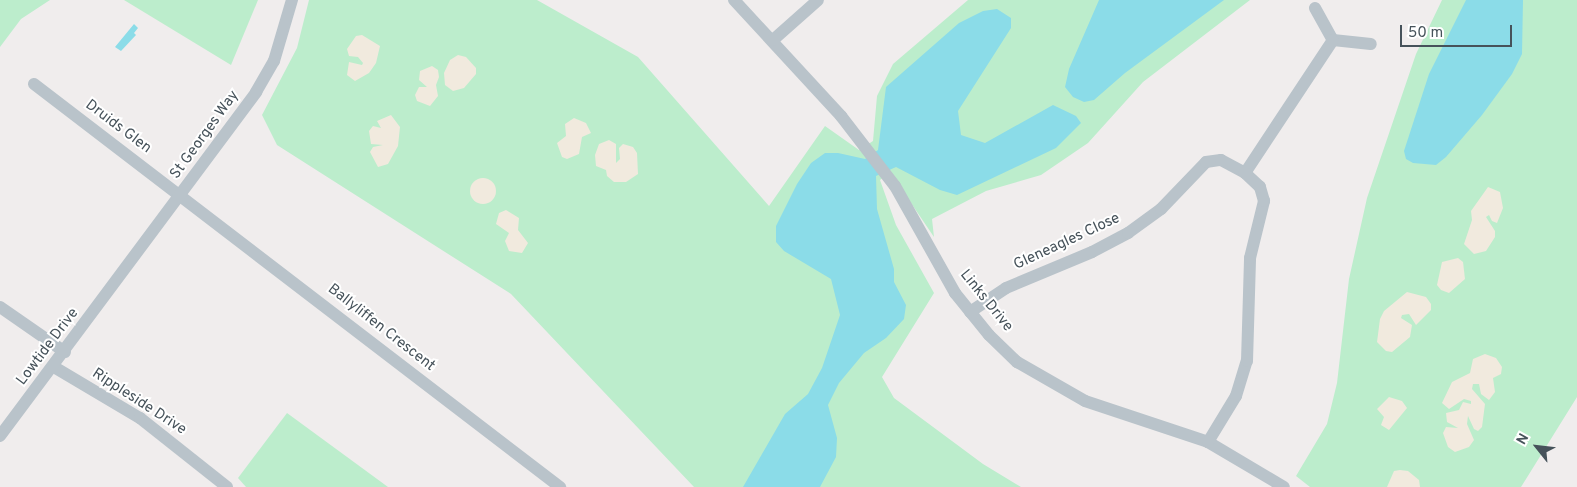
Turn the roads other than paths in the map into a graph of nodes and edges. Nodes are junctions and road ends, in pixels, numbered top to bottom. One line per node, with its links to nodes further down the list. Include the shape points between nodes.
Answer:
1 (292, 0): 10 (street, St Georges Way, via 266,76)
2 (734, 0): 5 (street, Links Drive)
3 (818, 0): 5 (street)
4 (1315, 8): 6 (street)
5 (773, 40): 13 (street, Links Drive, via 895,186 946,279)
6 (1333, 40): 7 (street); 9 (street)
7 (1371, 44)
8 (34, 84): 10 (street, Druids Glen)
9 (1246, 173): 13 (street, Gleneagles Close, via 1221,160 1206,162 1161,209 1128,233 1092,252 1006,288); 17 (street, Gleneagles Close, via 1260,187 1264,201 1250,258 1246,361 1236,396)
10 (182, 196): 11 (street, St Georges Way); 19 (street, Ballyliffen Crescent)
11 (120, 276): 14 (street, Lowtide Drive)
12 (0, 307): 14 (street)
13 (970, 312): 17 (street, Links Drive, via 1017,362 1049,383 1085,401)
14 (65, 352): 15 (street, Lowtide Drive)
15 (54, 367): 16 (street, Lowtide Drive); 18 (street, Rippleside Drive, via 140,418)
16 (0, 436)
17 (1208, 442): 20 (street, Links Drive)
18 (227, 487)
19 (560, 487)
20 (1284, 487)

